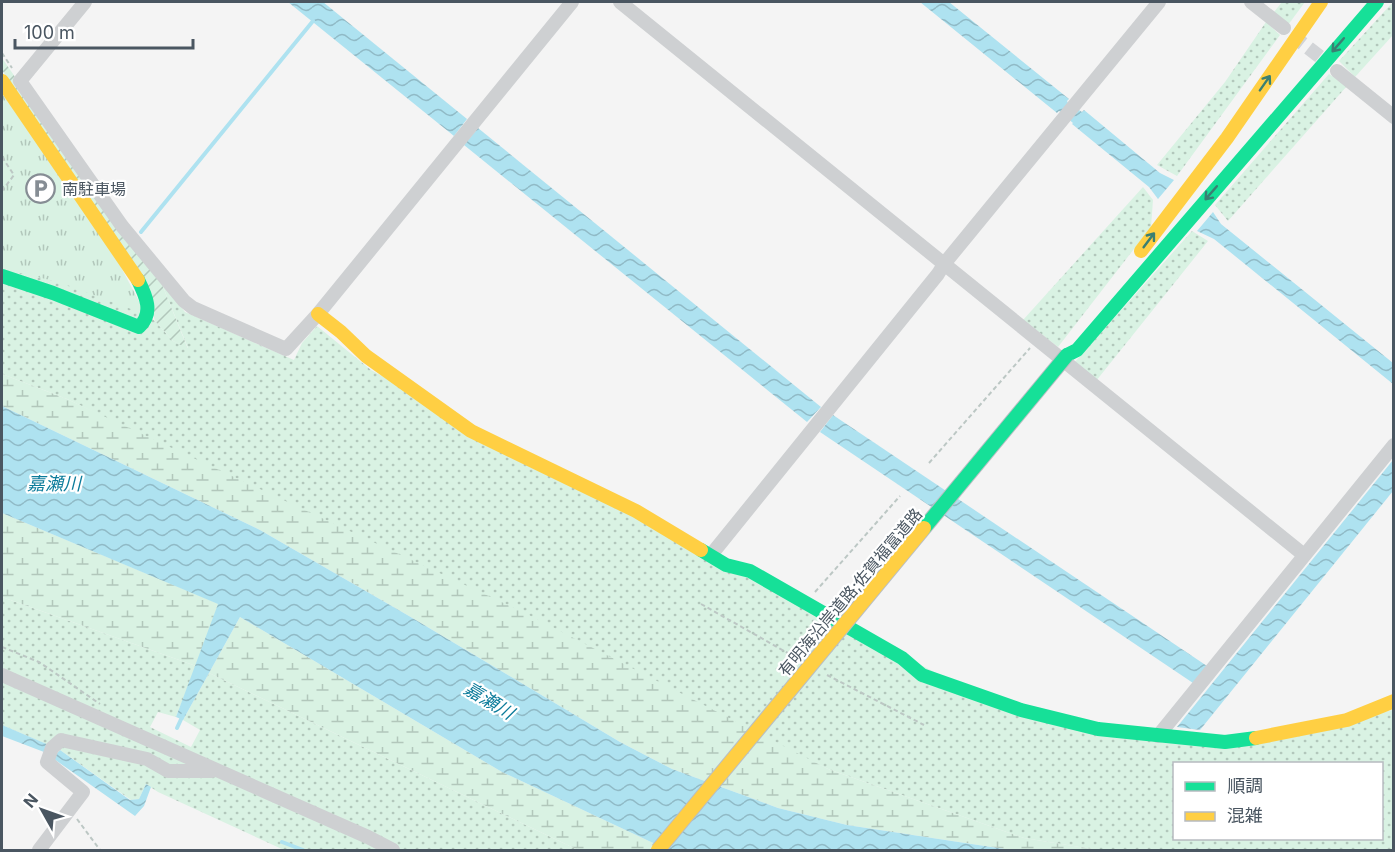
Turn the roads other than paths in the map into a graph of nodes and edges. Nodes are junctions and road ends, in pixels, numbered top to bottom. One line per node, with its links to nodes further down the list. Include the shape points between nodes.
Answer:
1 (85, 2): 16 (street, via 20,81 122,226 194,308 286,349)
2 (572, 2): 16 (street)
3 (621, 2): 13 (street)
4 (1160, 2): 13 (street)
5 (1251, 2): 8 (street)
6 (1321, 2): 12 (main road, one-way to 6, via 1227,138)
7 (1377, 2): 17 (main road, one-way to 17, via 1077,350)
8 (1284, 28)
9 (1336, 71): 11 (street)
10 (2, 81): 14 (main road, via 134,273 148,311 139,327)
11 (1394, 117)
12 (1134, 260)
13 (944, 264): 19 (street); 20 (street)
14 (2, 276)
15 (1120, 279): 17 (main road, via 1070,345)
16 (318, 314): 19 (main road, via 366,356 471,431 636,511)
17 (1067, 356): 27 (main road, 有明海沿岸道路;佐賀福富道路, bridge)
18 (1394, 445): 20 (street)
19 (711, 555): 23 (main road, via 726,565 750,571 902,658 922,675 1021,710 1098,729)
20 (1304, 555): 23 (street)
21 (2, 675): 24 (street)
22 (1394, 701): 23 (main road, via 1347,720 1281,734 1225,742)
23 (1158, 736)
24 (220, 771): 25 (street, via 168,771 147,759 61,740 46,762 83,792); 26 (street)
25 (39, 850)
26 (393, 850)
27 (658, 850)

